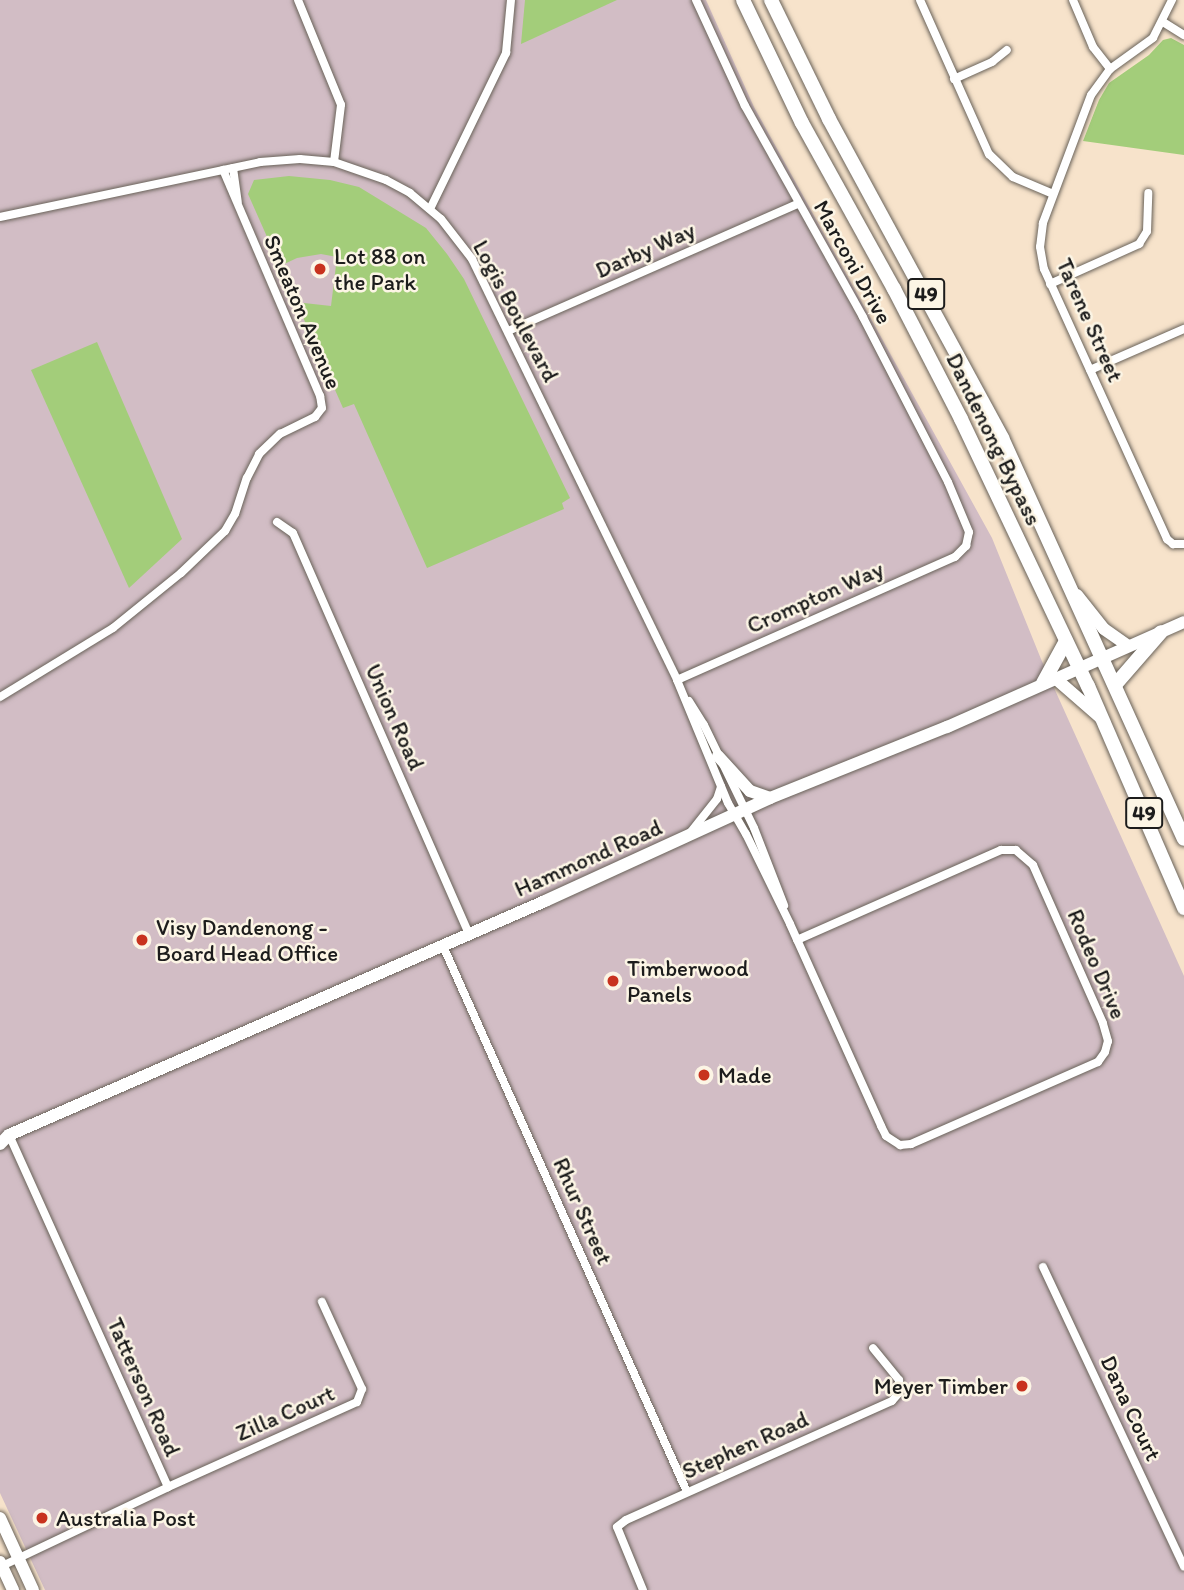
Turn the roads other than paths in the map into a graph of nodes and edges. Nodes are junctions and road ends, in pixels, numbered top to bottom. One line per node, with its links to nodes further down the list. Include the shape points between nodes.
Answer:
1 (298, 0): 14 (street, via 341,104)
2 (511, 0): 21 (street, via 506,53)
3 (696, 0): 19 (street, Marconi Drive, via 745,106)
4 (743, 0): 33 (highway, Dandenong Bypass / 49, via 802,123 961,419)
5 (771, 0): 30 (highway, Dandenong Bypass / 49, via 839,138 983,400)
6 (920, 0): 13 (street)
7 (1073, 0): 12 (street, via 1097,53)
8 (1172, 0): 9 (street, Tarene Street)
9 (1163, 22): 10 (street); 12 (street, Tarene Street, via 1147,44)
10 (1184, 35)
11 (1007, 50): 13 (street)
12 (1110, 69): 18 (street, Tarene Street, via 1091,95)
13 (954, 79): 18 (street, via 996,163 1022,182)
14 (334, 162): 15 (street, Logis Boulevard, via 300,159); 21 (street, Logis Boulevard, via 386,180)
15 (233, 168): 16 (street, Logis Boulevard); 20 (street, Smeaton Avenue)
16 (223, 170): 20 (street, Smeaton Avenue); 22 (street, Logis Boulevard)
17 (1148, 193): 23 (street, via 1147,231 1139,244)
18 (1054, 194): 23 (street, Tarene Street, via 1040,247)
19 (798, 204): 25 (street, Darby Way); 29 (street, Marconi Drive, via 863,317 948,482 969,532)
20 (238, 208): 40 (street, Smeaton Avenue, via 320,396 320,412 280,434 259,454 225,531 181,573 113,628)
21 (430, 209): 25 (street, Logis Boulevard, via 472,259)
22 (0, 217)
23 (1050, 284): 26 (street, Tarene Street)
24 (1184, 329): 26 (street)
25 (508, 331): 38 (street, Logis Boulevard)
26 (1090, 370): 28 (street, Tarene Street, via 1167,539 1176,546)
27 (277, 522): 49 (street, Union Road, via 293,533)
28 (1184, 544)
29 (966, 546): 38 (street, Crompton Way, via 955,557)
30 (1073, 592): 34 (main road, via 1104,629); 35 (highway, Dandenong Bypass / 49)
31 (1184, 622): 32 (main road, Hammond Road)
32 (1161, 632): 34 (main road, Hammond Road); 39 (highway)
33 (1066, 641): 36 (highway, Dandenong Bypass / 49); 37 (highway)
34 (1128, 646): 35 (main road, Hammond Road)
35 (1102, 657): 36 (main road, Hammond Road); 39 (highway, Dandenong Bypass / 49)
36 (1079, 667): 37 (main road, Hammond Road); 41 (highway, Dandenong Bypass / 49)
37 (1049, 680): 41 (main road); 44 (main road, Hammond Road, via 947,727)
38 (679, 684): 42 (street, Logis Boulevard); 43 (street, Logis Boulevard)
39 (1115, 685): 47 (highway, Dandenong Bypass / 49)
40 (0, 697)
41 (1102, 720): 48 (highway, Dandenong Bypass / 49)
42 (718, 756): 44 (main road, via 750,791); 45 (street, Logis Boulevard)
43 (721, 787): 45 (street, Logis Boulevard); 46 (street)
44 (770, 798): 45 (main road, Hammond Road)
45 (740, 813): 46 (main road, Hammond Road); 50 (street, Rodeo Drive)
46 (689, 836): 49 (main road, Hammond Road)
47 (1184, 839)
48 (1184, 908)
49 (469, 934): 51 (main road, Hammond Road)
50 (797, 940): 50 (street, Rodeo Drive, via 886,1136 900,1145 1098,1062 1105,1052 1108,1041 1103,1023 1033,865 1016,850 1001,850)
51 (443, 946): 52 (main road, Hammond Road); 57 (street, Rhur Street)
52 (3, 1138): 56 (street, Tatterson Road)
53 (1043, 1267): 61 (street, Dana Court)
54 (322, 1302): 56 (street, Zilla Court, via 362,1389 357,1402)
55 (873, 1348): 57 (street, Stephen Road, via 899,1380 900,1393 892,1401)
56 (168, 1487): 59 (street, Tatterson Road)
57 (687, 1492): 64 (street, Stephen Road, via 617,1527)
58 (0, 1518): 59 (main road)
59 (18, 1558): 60 (street, Tatterson Road); 63 (main road)
60 (1, 1564): 62 (main road)
61 (1184, 1567)
62 (13, 1590)
63 (33, 1590)
64 (643, 1590)

